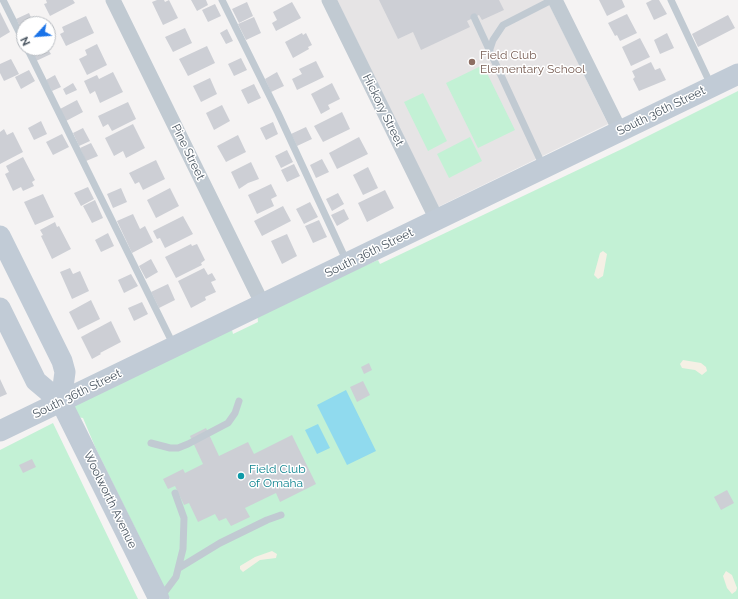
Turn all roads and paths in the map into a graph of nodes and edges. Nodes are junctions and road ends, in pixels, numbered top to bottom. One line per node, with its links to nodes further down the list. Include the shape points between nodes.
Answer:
1 (4, 0): 9 (lane)
2 (113, 0): 19 (street, Pine Street)
3 (222, 0): 18 (lane)
4 (329, 0): 16 (street, Hickory Street)
5 (552, 0): 10 (lane, via 502,25)
6 (556, 0): 14 (street)
7 (671, 0): 13 (lane)
8 (474, 18): 10 (lane)
9 (16, 25)
10 (490, 49): 15 (lane)
11 (31, 56): 21 (lane)
12 (738, 74): 13 (street, South 36th Street)
13 (712, 86): 14 (street, South 36th Street)
14 (620, 131): 15 (street, South 36th Street)
15 (544, 168): 16 (street, South 36th Street)
16 (437, 220): 18 (street, South 36th Street)
17 (0, 236): 23 (street, via 64,367)
18 (348, 264): 19 (street, South 36th Street)
19 (263, 305): 21 (street, South 36th Street)
20 (0, 308): 23 (street, Woolworth Avenue, via 36,380)
21 (174, 347): 23 (street, South 36th Street)
22 (239, 401): 25 (lane, via 228,423 188,444 170,448)
23 (61, 402): 24 (street, South 36th Street); 29 (street, Woolworth Avenue)
24 (0, 431)
25 (151, 443)
26 (175, 493): 28 (lane, via 181,506 185,531)
27 (281, 516): 28 (lane, via 267,520 220,543)
28 (179, 568): 29 (lane, via 176,577)
29 (159, 599)

